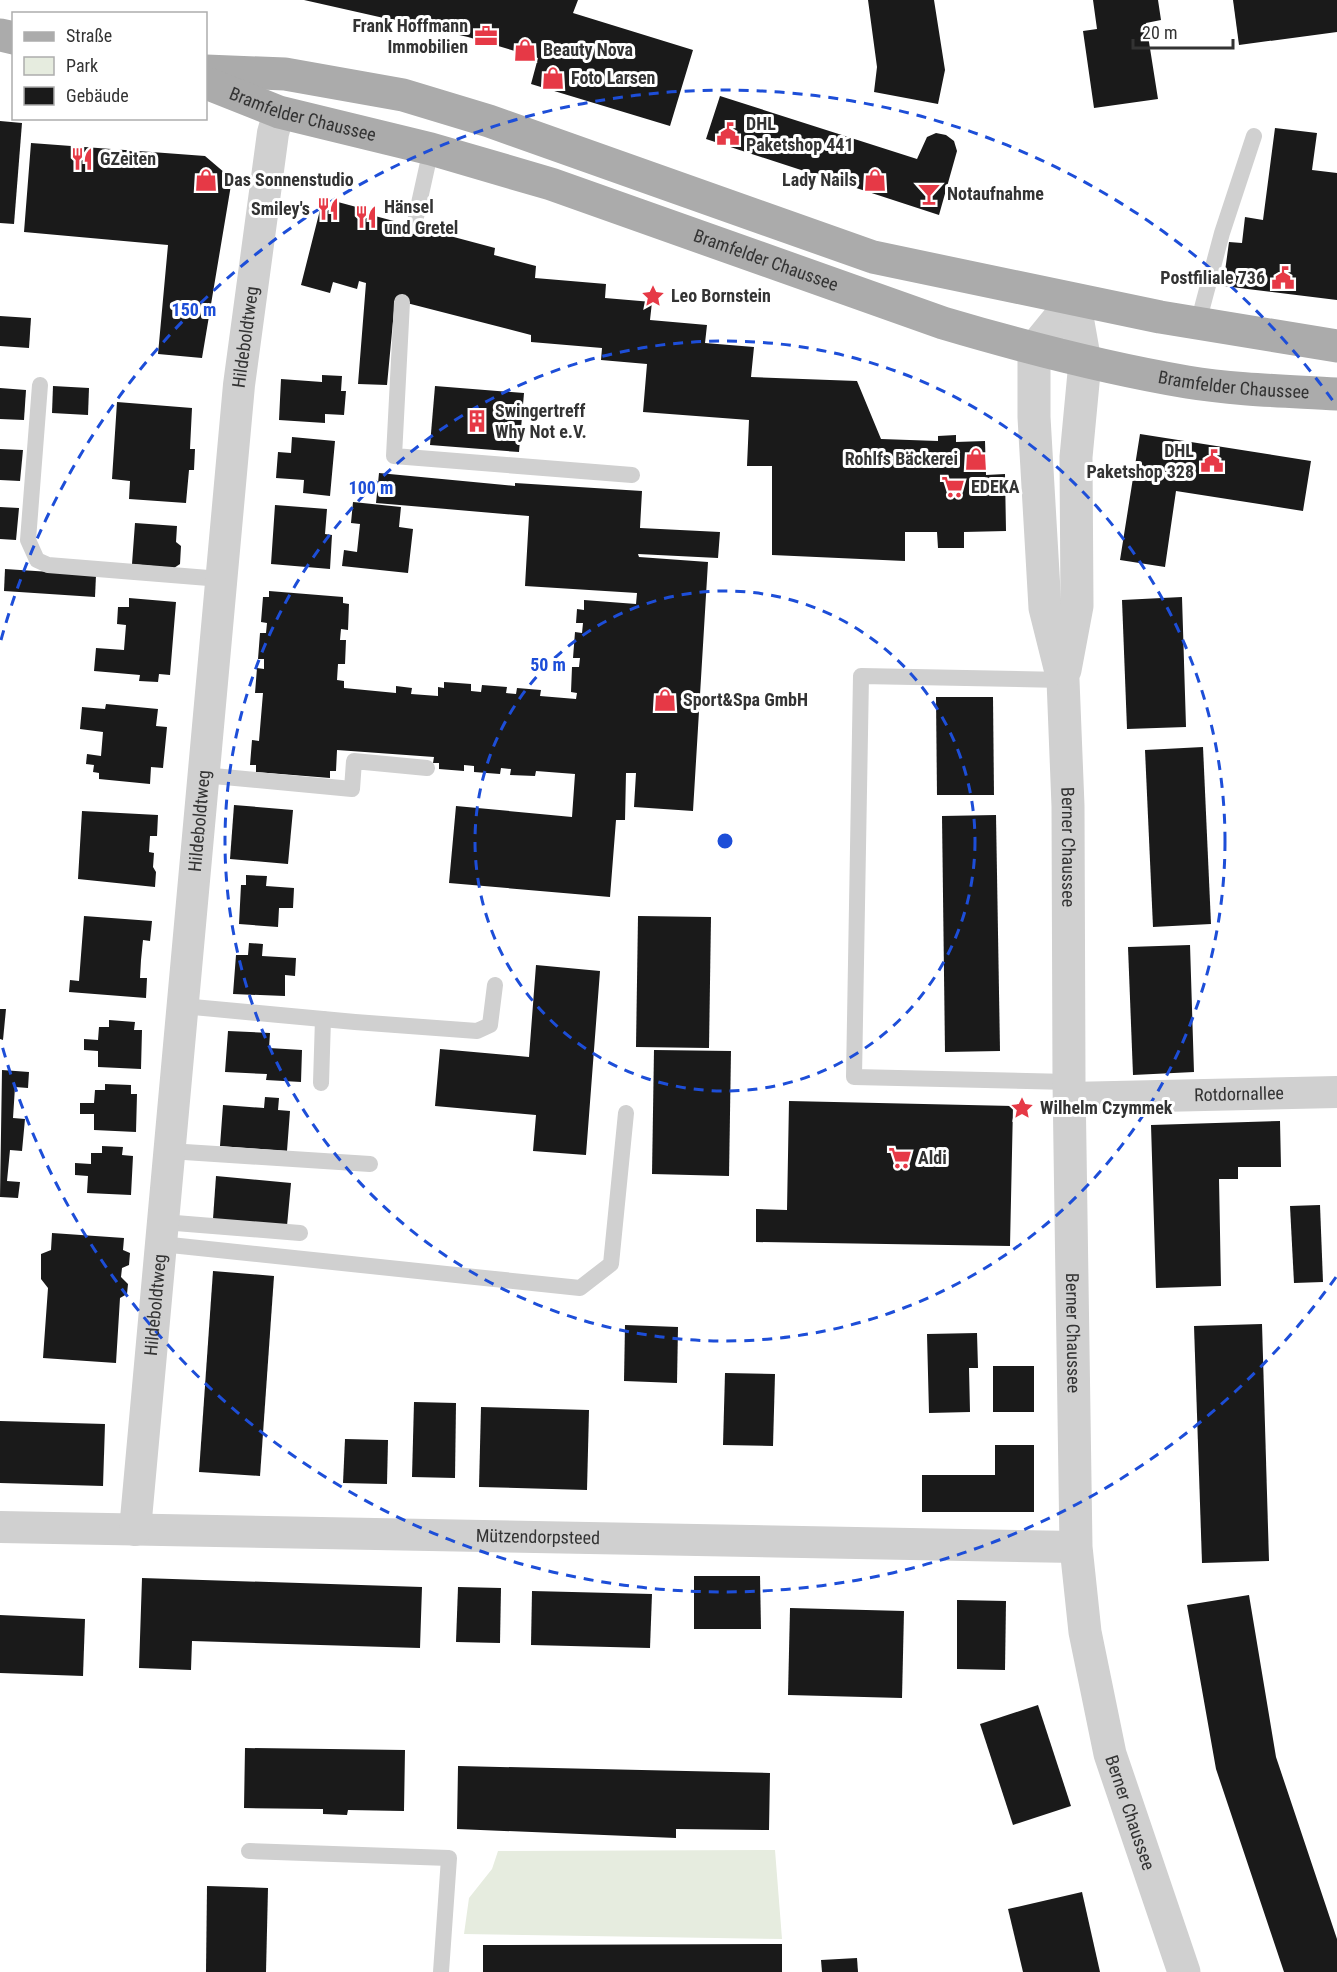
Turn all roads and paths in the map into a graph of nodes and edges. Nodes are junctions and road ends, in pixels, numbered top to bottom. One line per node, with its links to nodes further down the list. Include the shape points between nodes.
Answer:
1 (207, 71): 7 (main road, Bramfelder Chaussee, via 285,74 403,95 489,121 873,257)
2 (207, 83): 3 (main road, Bramfelder Chaussee)
3 (279, 112): 5 (main road, Bramfelder Chaussee); 16 (street, Hildeboldtweg, via 239,385)
4 (1254, 136): 9 (lane)
5 (431, 149): 6 (lane); 11 (main road, Bramfelder Chaussee, via 551,184 943,323)
6 (414, 226)
7 (1074, 300): 9 (main road, Bramfelder Chaussee); 11 (street); 12 (street, Berner Chaussee)
8 (402, 303): 15 (lane, via 394,456)
9 (1198, 323): 10 (main road, Bramfelder Chaussee)
10 (1337, 346)
11 (1035, 349): 12 (main road, Bramfelder Chaussee); 17 (street, Berner Chaussee, via 1034,417 1045,608)
12 (1084, 362): 14 (main road, Bramfelder Chaussee, via 1189,382); 17 (street, Berner Chaussee, via 1076,457 1077,606)
13 (40, 386): 16 (lane, via 28,540 37,560 48,565)
14 (1337, 394)
15 (632, 476)
16 (221, 579): 19 (street, Hildeboldtweg)
17 (1063, 680): 24 (street, Berner Chaussee, via 1068,806); 24 (lane, via 861,676 854,1077)
18 (428, 768): 19 (lane, via 354,761 352,789)
19 (203, 775): 21 (street, Hildeboldtweg)
20 (495, 985): 22 (lane, via 490,1025 477,1031)
21 (182, 1006): 22 (lane); 27 (street, Hildeboldtweg)
22 (323, 1019): 23 (lane)
23 (321, 1083)
24 (1069, 1090): 25 (street, Rotdornallee); 33 (street, Berner Chaussee)
25 (1337, 1092)
26 (626, 1113): 29 (lane, via 611,1264 580,1288)
27 (169, 1151): 28 (lane); 29 (street, Hildeboldtweg)
28 (370, 1164)
29 (162, 1233): 30 (lane); 32 (street, Hildeboldtweg)
30 (300, 1233)
31 (0, 1527): 32 (street, Mützendorpsteed)
32 (135, 1530): 33 (street, Mützendorpsteed)
33 (1076, 1547): 36 (street, Berner Chaussee, via 1085,1632 1110,1754)
34 (249, 1851): 35 (lane, via 449,1858)
35 (441, 1972)
36 (1184, 1972)

